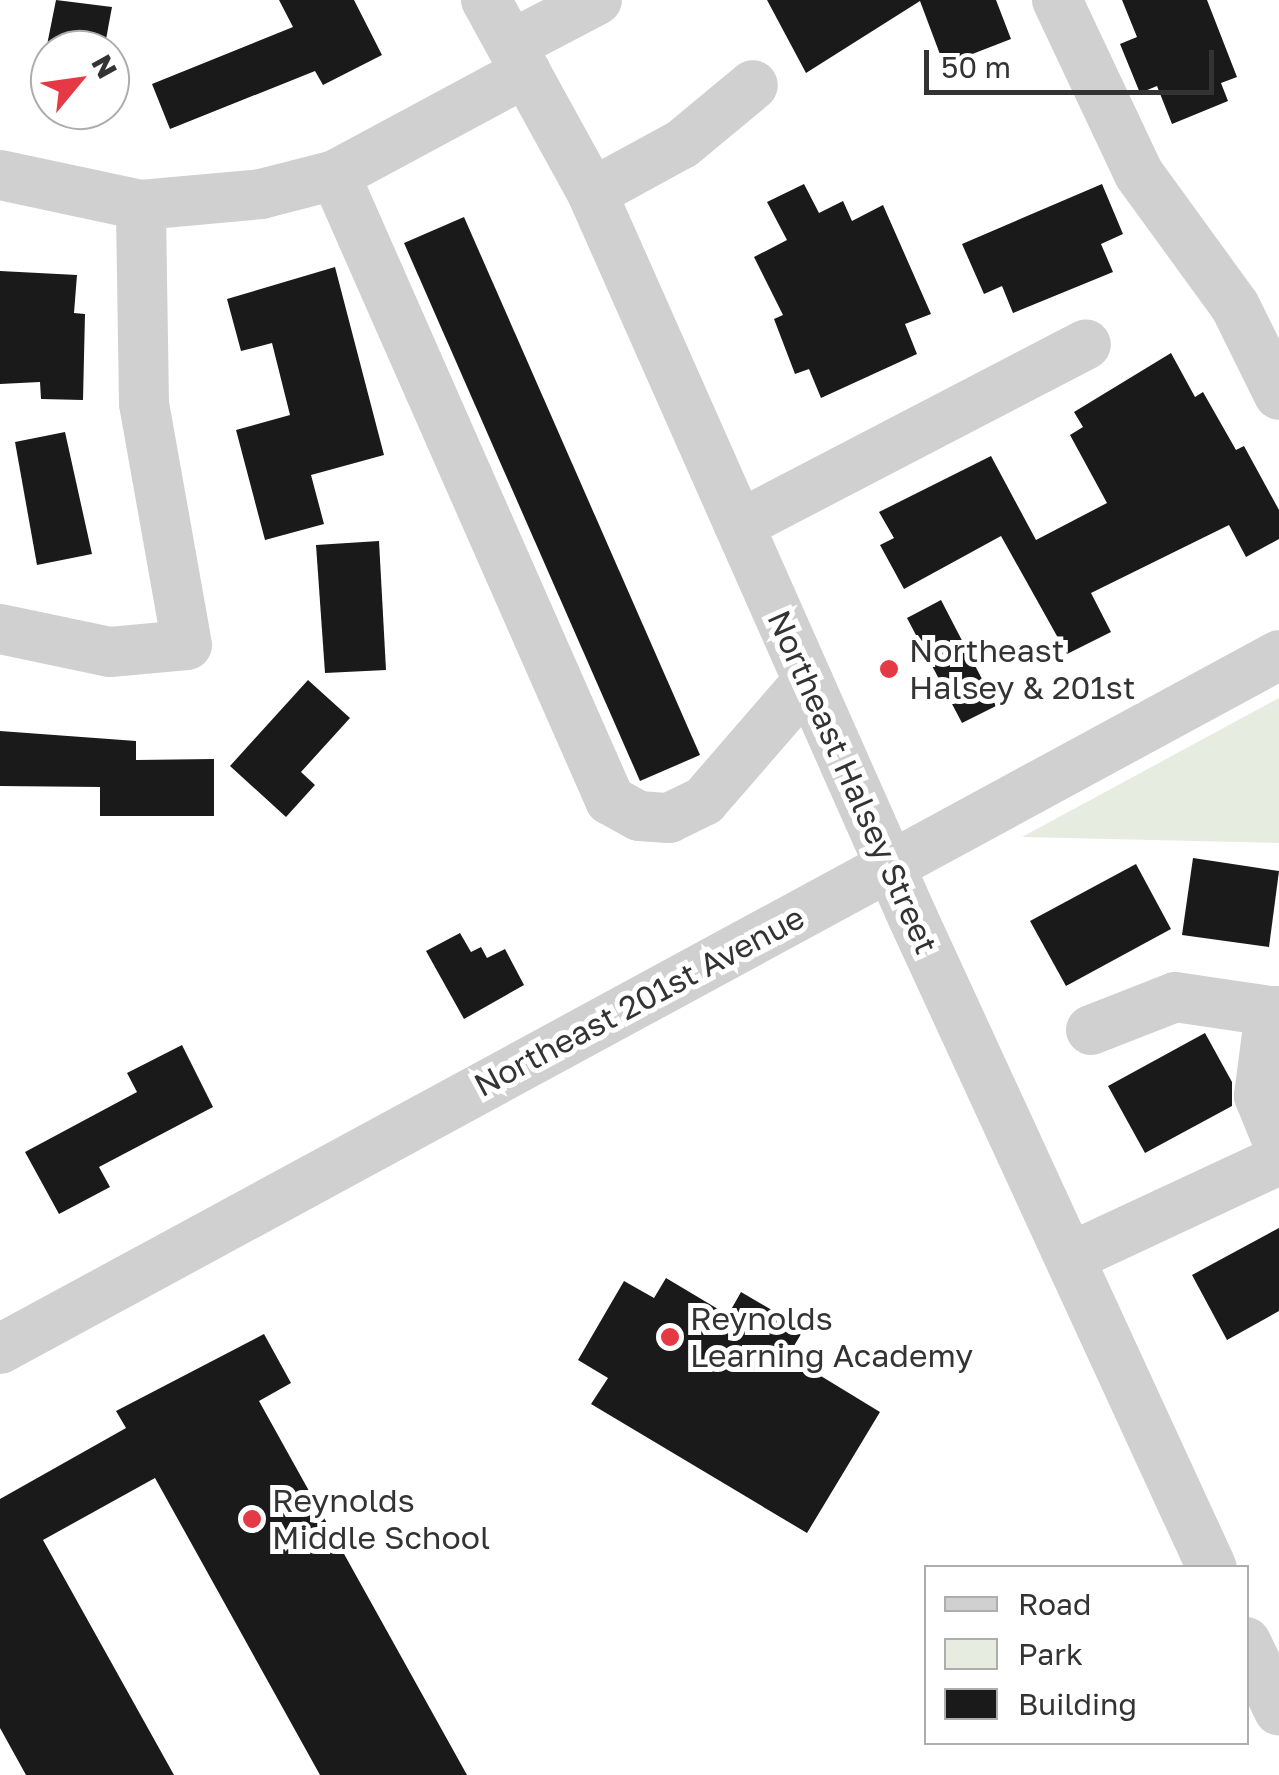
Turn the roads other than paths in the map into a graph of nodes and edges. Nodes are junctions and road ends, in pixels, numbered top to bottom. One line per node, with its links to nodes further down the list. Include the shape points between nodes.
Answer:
1 (486, 0): 4 (street, Northeast Halsey Street)
2 (598, 0): 4 (street)
3 (1057, 0): 11 (street, via 1139,174)
4 (518, 59): 7 (street); 8 (street, Northeast Halsey Street)
5 (753, 85): 8 (street, via 682,144)
6 (0, 175): 9 (street)
7 (335, 175): 9 (street, via 206,204); 15 (street, via 610,800 639,816 669,818 704,800)
8 (592, 194): 12 (street, Northeast Halsey Street)
9 (141, 205): 13 (street, via 146,420 186,645 110,652)
10 (1086, 344): 12 (street)
11 (1274, 371)
12 (739, 525): 15 (street, Northeast Halsey Street)
13 (0, 629)
14 (1279, 655): 16 (street, Northeast 201st Avenue)
15 (808, 681): 16 (street, Northeast Halsey Street)
16 (890, 864): 21 (street, Northeast Halsey Street); 22 (street, Northeast 201st Avenue)
17 (1274, 1011): 18 (street, via 1175,997); 19 (street, via 1260,1096)
18 (1091, 1030)
19 (1279, 1145)
20 (1279, 1160): 21 (street)
21 (1071, 1257): 23 (street, Northeast Halsey Street)
22 (0, 1350)
23 (1211, 1565)
24 (1249, 1648): 25 (street)
25 (1279, 1711)

